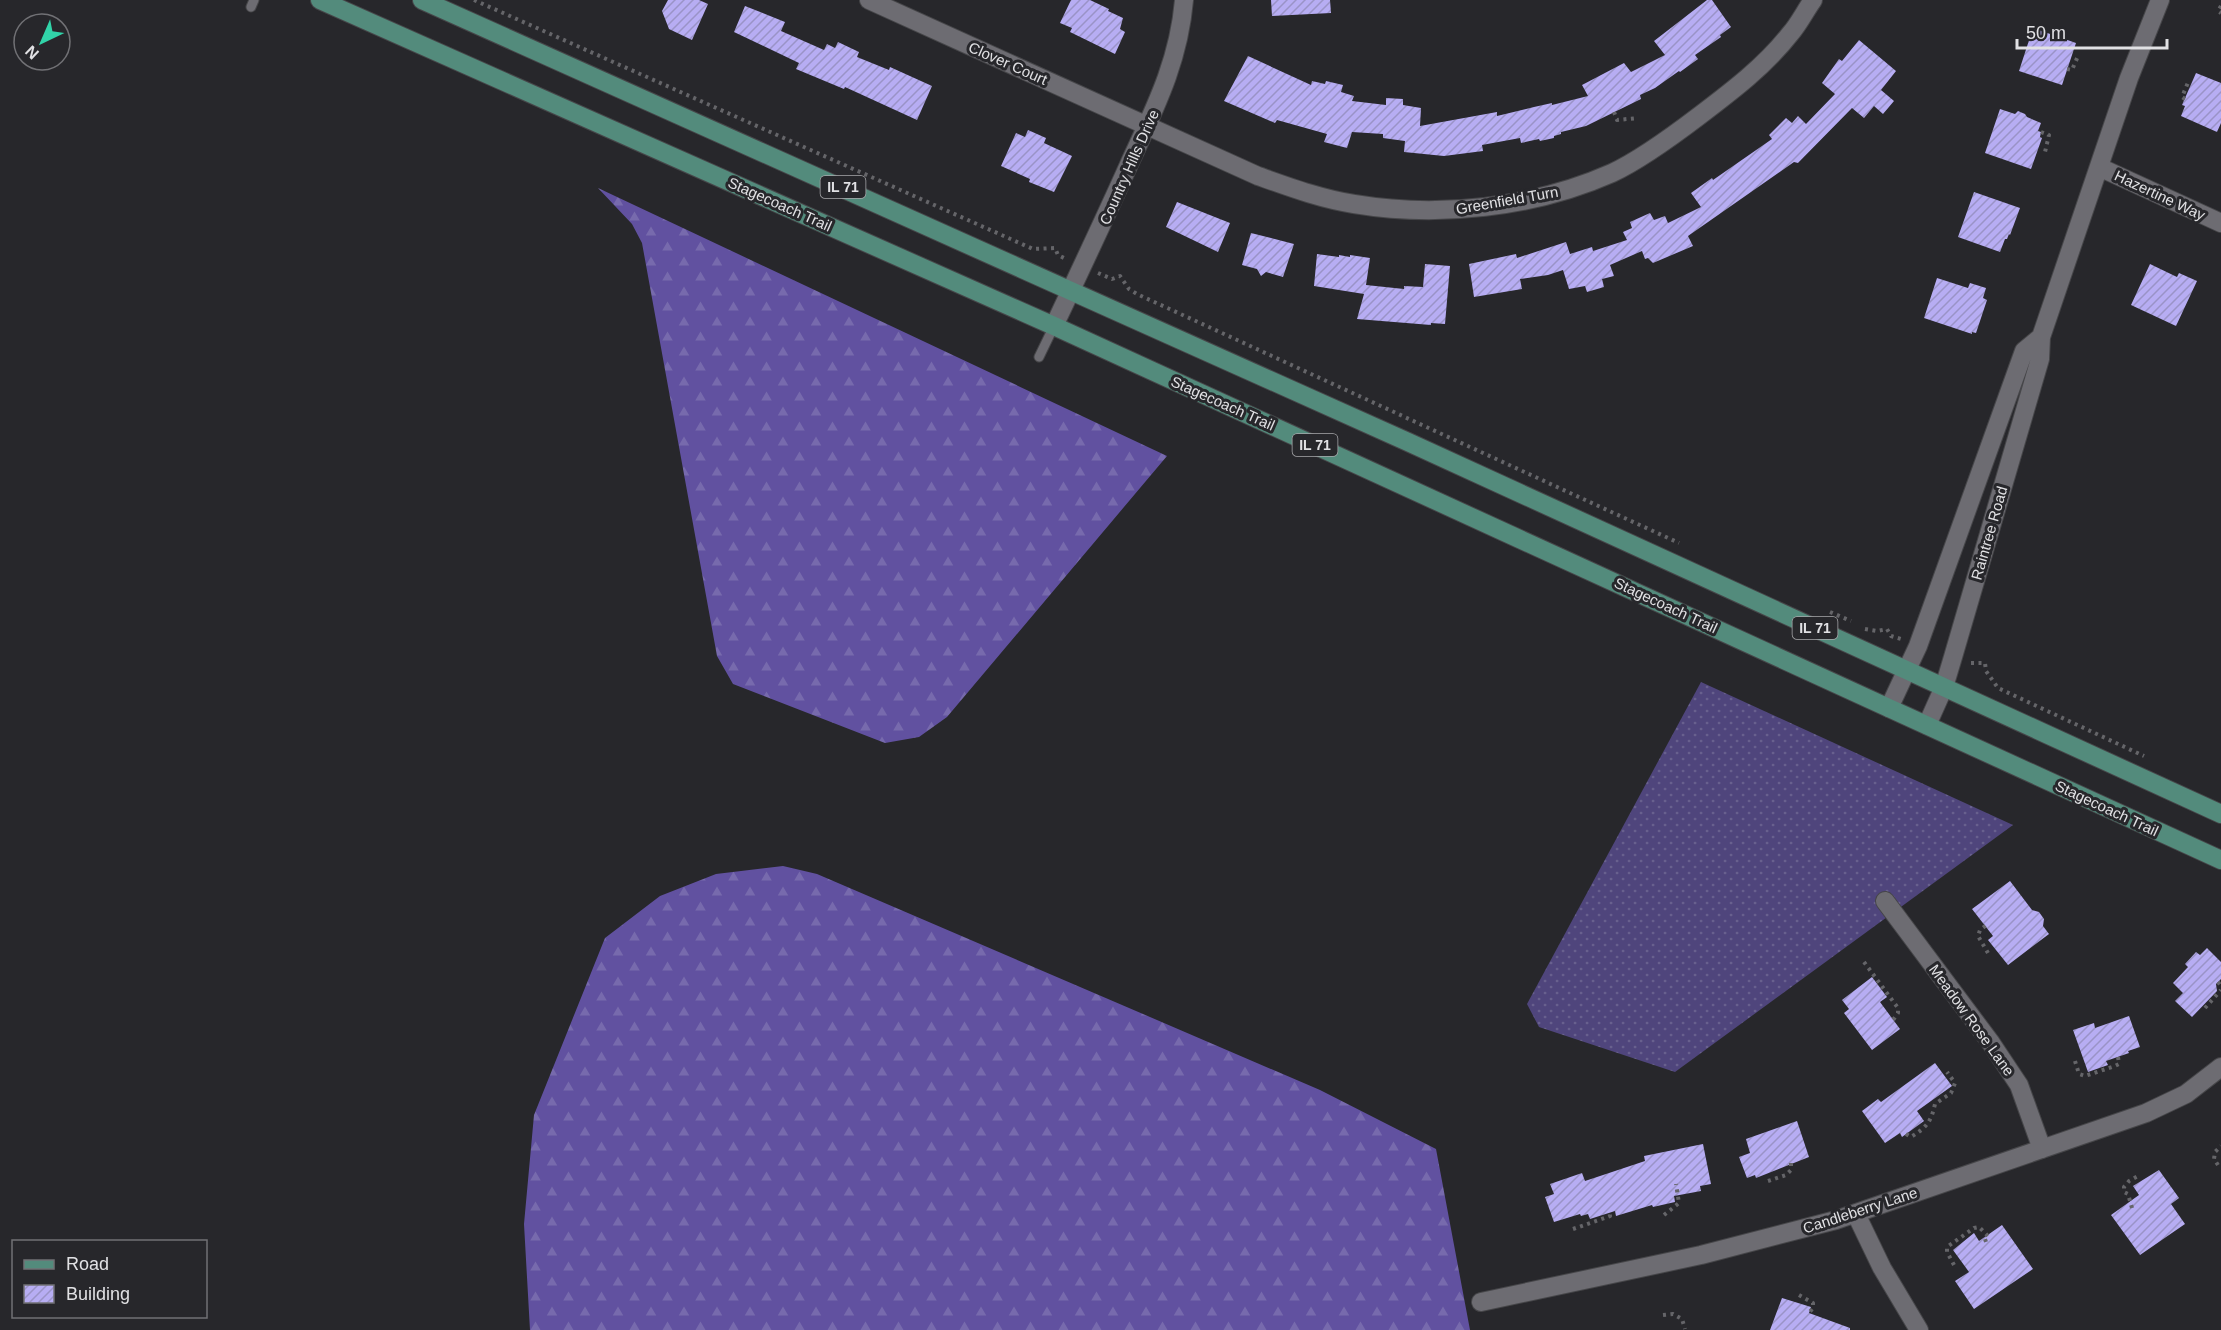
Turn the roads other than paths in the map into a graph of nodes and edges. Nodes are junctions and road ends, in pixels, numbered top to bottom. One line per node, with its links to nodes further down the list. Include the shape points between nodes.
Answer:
1 (320, 0): 11 (main road, Stagecoach Trail / IL 71)
2 (422, 0): 10 (main road, IL 71)
3 (869, 0): 7 (street, Clover Court)
4 (1184, 0): 7 (street, Country Hills Drive, via 1175,56)
5 (1813, 0): 7 (street, Greenfield Turn, via 1790,34 1744,82 1680,131 1614,172 1528,199 1459,210 1353,204 1258,177)
6 (2156, 1): 8 (street, Raintree Road)
7 (1147, 126): 10 (street, Country Hills Drive)
8 (2099, 167): 9 (street, Hazertine Way); 12 (street, Raintree Road)
9 (2221, 223)
10 (1071, 290): 11 (street, Country Hills Drive); 14 (main road, IL 71)
11 (1054, 326): 13 (lane); 16 (main road, Stagecoach Trail / IL 71)
12 (2041, 337): 14 (street, Raintree Road, via 2024,351); 15 (street, Raintree Road, via 2040,359)
13 (1039, 357)
14 (1906, 670): 15 (main road, IL 71); 16 (street, Raintree Road)
15 (1944, 687): 17 (street, Raintree Road); 18 (main road, IL 71)
16 (1889, 708): 17 (main road, Stagecoach Trail / IL 71)
17 (1927, 725): 19 (main road, Stagecoach Trail / IL 71)
18 (2221, 814)
19 (2221, 860)
20 (1885, 901): 22 (street, Meadow Rose Lane, via 2019,1085)
21 (2221, 1066): 22 (street, Candleberry Lane, via 2186,1094 2146,1113)
22 (2042, 1149): 23 (street, Candleberry Lane)
23 (1856, 1214): 24 (street, Candleberry Lane, via 1701,1256); 25 (street)
24 (1481, 1302)
25 (1919, 1330)

